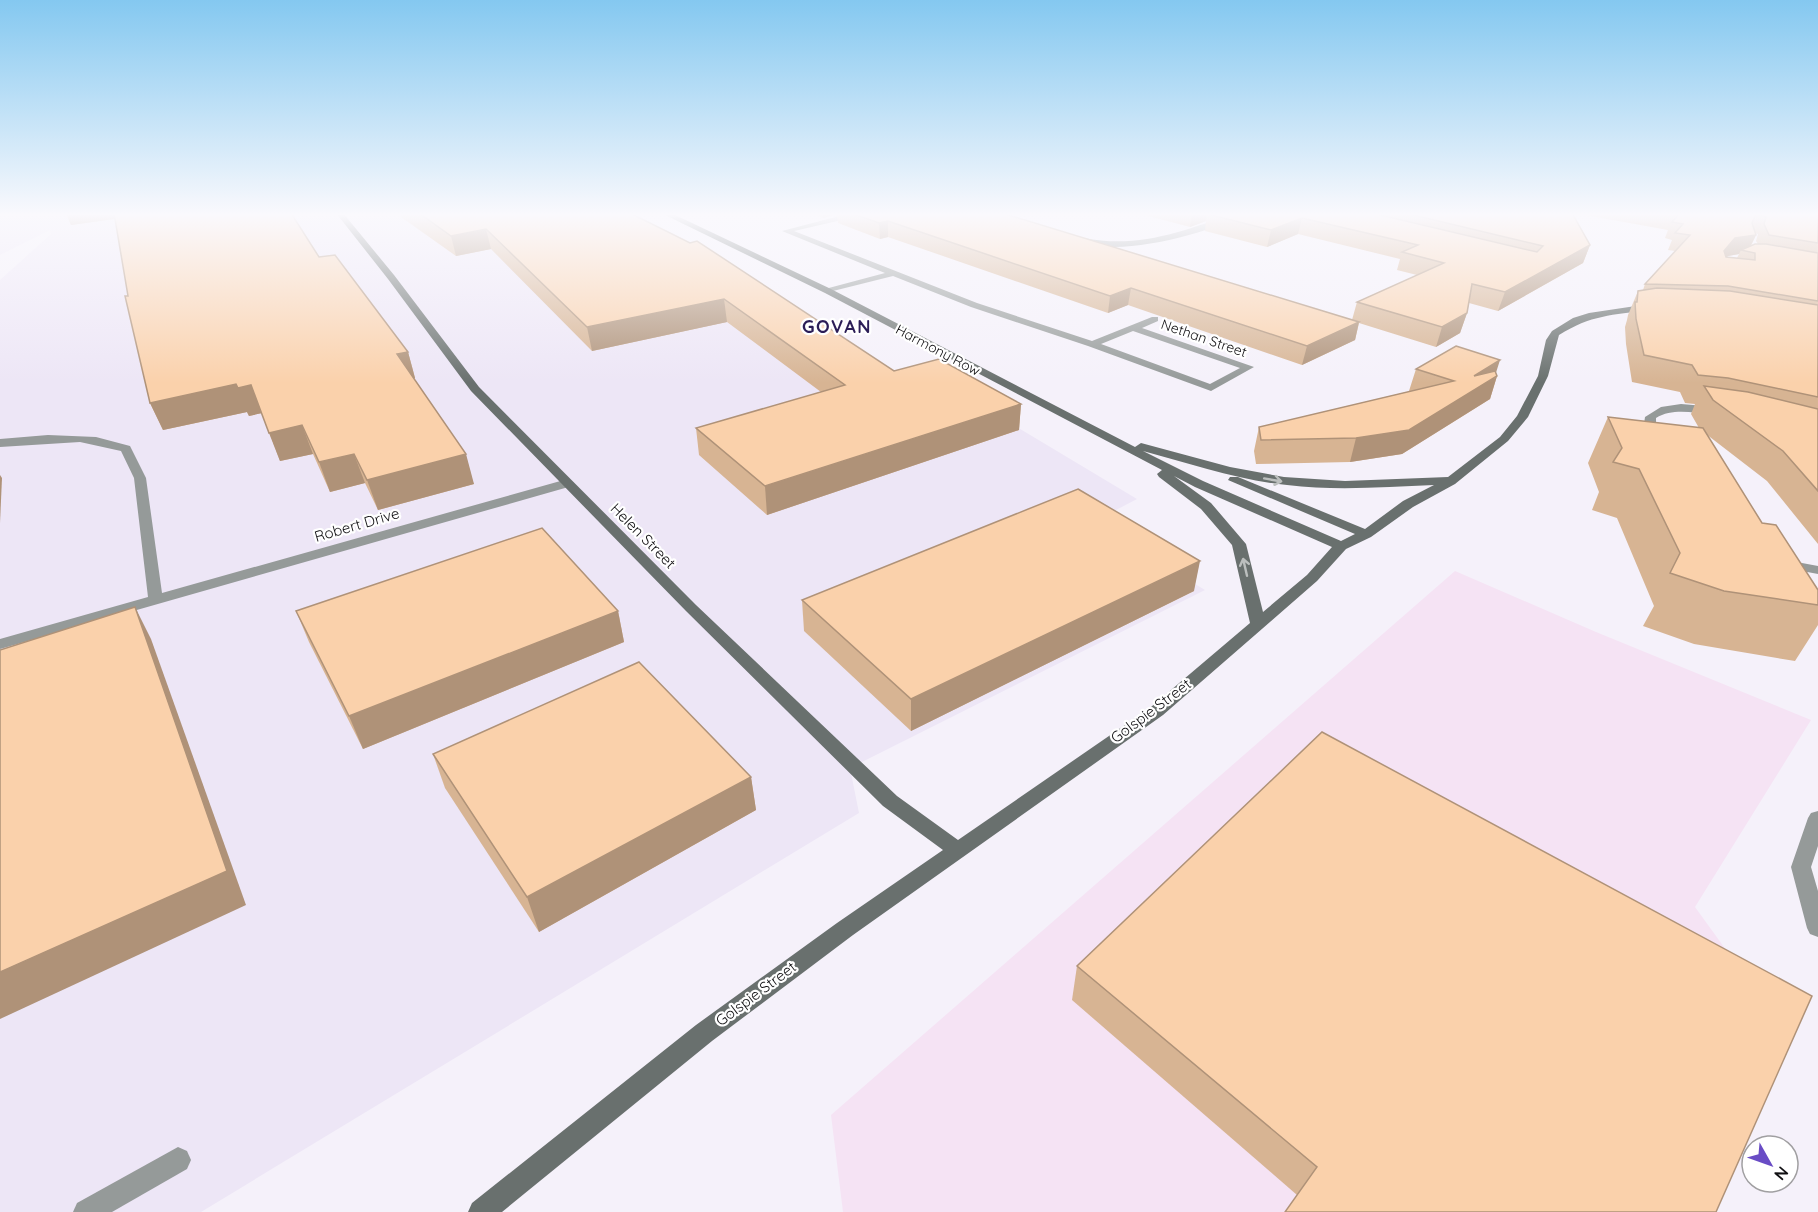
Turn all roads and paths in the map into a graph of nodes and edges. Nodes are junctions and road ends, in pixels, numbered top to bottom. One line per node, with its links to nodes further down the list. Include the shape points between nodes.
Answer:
1 (385, 270): 15 (street, Helen Street, via 475,389)
2 (783, 270): 5 (street, Harmony Row)
3 (886, 270): 4 (street, Nethan Street)
4 (895, 273): 5 (street); 9 (street, Nethan Street, via 974,305)
5 (828, 291): 11 (street, Harmony Row)
6 (1656, 307): 14 (street, Golspie Street, via 1592,315 1555,333 1544,375 1522,417 1504,439)
7 (1155, 319): 8 (street)
8 (1133, 328): 9 (street); 9 (street, Nethan Street, via 1249,367 1212,388)
9 (1092, 344)
10 (1731, 415): 13 (street, via 1678,407 1662,409 1651,417 1650,424)
11 (1115, 440): 14 (street, Harmony Row, one-way to 14, via 1284,481); 16 (street, Harmony Row, via 1240,481); 17 (street, Harmony Row, via 1199,484); 21 (street, Harmony Row, one-way to 11, via 1239,544 1192,495)
12 (0, 443): 20 (street, via 68,438 95,440 126,449 140,478)
13 (1674, 443)
14 (1451, 481): 16 (street, Golspie Street, via 1408,504)
15 (568, 483): 20 (street, Robert Drive); 24 (street, Helen Street, via 890,801)
16 (1366, 534): 17 (street, Golspie Street)
17 (1341, 546): 21 (street, Golspie Street, via 1312,578)
18 (1818, 570): 19 (street, via 1778,558)
19 (1793, 580)
20 (156, 601): 22 (street, Robert Drive)
21 (1258, 624): 24 (street, Golspie Street, via 1157,711)
22 (0, 644)
23 (1818, 818): 25 (street, via 1801,867)
24 (957, 850): 28 (street, Golspie Street, via 704,1034)
25 (1818, 928)
26 (178, 1160): 27 (street)
27 (86, 1212)
28 (481, 1212)

